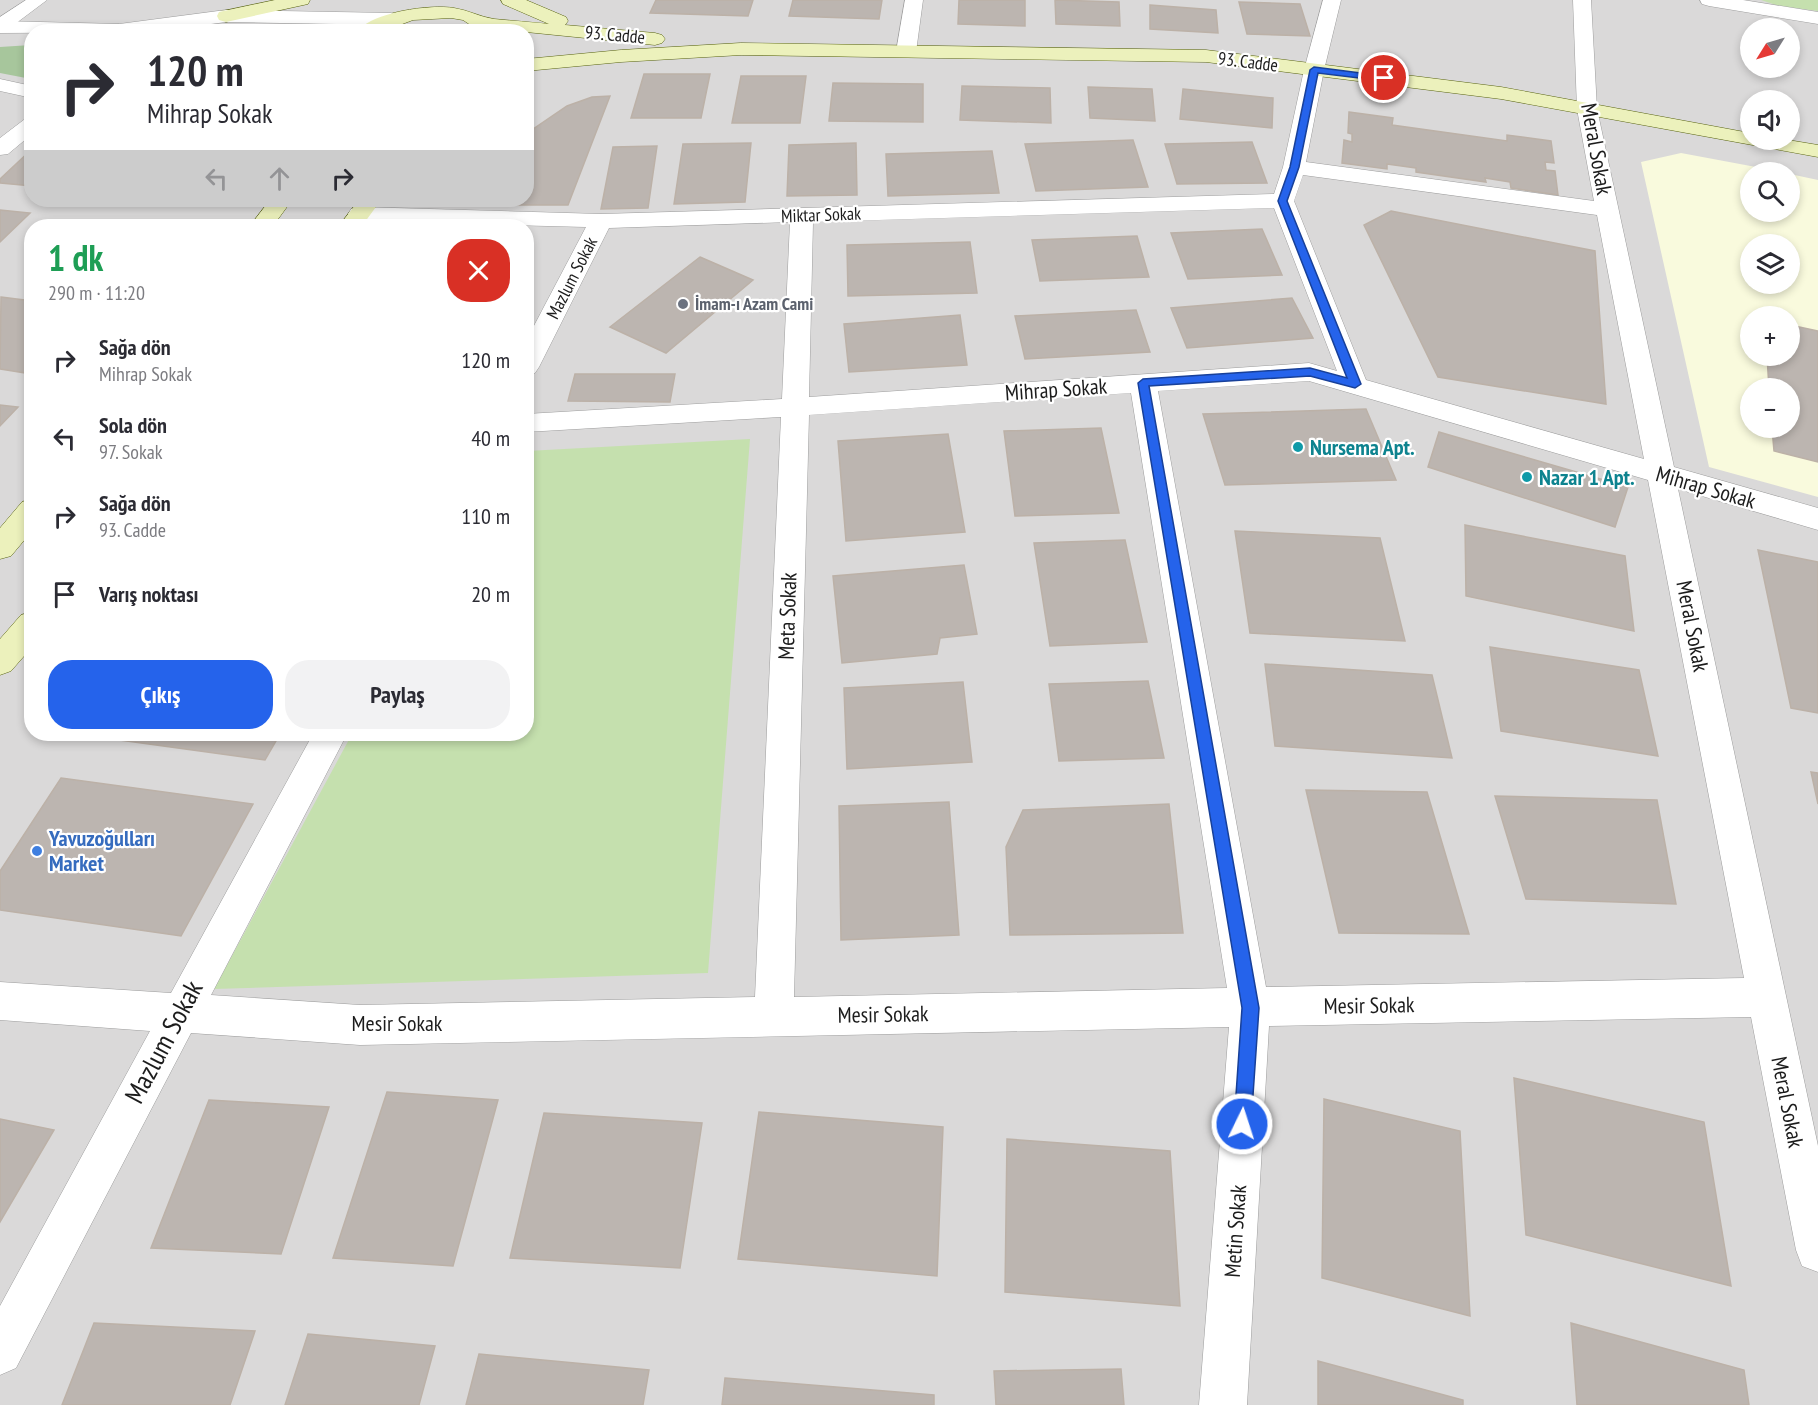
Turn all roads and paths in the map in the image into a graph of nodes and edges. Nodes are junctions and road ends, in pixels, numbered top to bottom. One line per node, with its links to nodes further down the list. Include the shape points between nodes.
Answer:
1 (38, 0): 16 (street)
2 (301, 0): 10 (main road)
3 (486, 0): 15 (main road)
4 (510, 0): 19 (main road, via 569,25)
5 (914, 0): 21 (street)
6 (1332, 0): 24 (street)
7 (1582, 0): 28 (street, Meral Sokak)
8 (1720, 1): 11 (street)
9 (400, 11): 10 (street); 13 (main road); 14 (main road, 93. Cadde, via 445,11)
10 (226, 16): 12 (street)
11 (1818, 18)
12 (171, 24)
13 (379, 24)
14 (484, 24)
15 (487, 24)
16 (0, 27): 17 (street)
17 (24, 28)
18 (534, 28): 19 (main road, 93. Cadde)
19 (617, 34): 20 (main road, 93. Cadde)
20 (741, 50): 21 (main road, 93. Cadde); 22 (main road, 93. Cadde)
21 (906, 52): 24 (main road, 93. Cadde, via 1206,56)
22 (621, 56): 23 (main road, 93. Cadde); 25 (main road)
23 (534, 64)
24 (1314, 70): 28 (main road, 93. Cadde, via 1501,93); 34 (street)
25 (535, 83)
26 (0, 85): 27 (street)
27 (24, 90)
28 (1587, 109): 30 (main road, 93. Cadde); 37 (street, Meral Sokak)
29 (24, 129): 31 (street)
30 (1740, 137)
31 (0, 148)
32 (1800, 148): 33 (main road, 93. Cadde)
33 (1818, 152)
34 (1294, 167): 35 (street); 37 (street)
35 (1283, 201): 39 (street, Miktar Sokak); 44 (street)
36 (276, 207): 40 (main road)
37 (1608, 210): 47 (street, Meral Sokak)
38 (359, 213): 41 (street, Miktar Sokak)
39 (802, 215): 41 (street, Miktar Sokak); 45 (street, Meta Sokak)
40 (266, 219)
41 (601, 221): 42 (street, Mazlum Sokak)
42 (534, 351)
43 (1143, 383): 44 (street, Mihrap Sokak, via 1310,372); 45 (street, Mihrap Sokak); 56 (street, Metin Sokak)
44 (1355, 384): 47 (street, Mihrap Sokak)
45 (794, 407): 46 (street, Mihrap Sokak); 58 (street, Meta Sokak)
46 (534, 423)
47 (1661, 474): 48 (street, Mihrap Sokak); 54 (street, Meral Sokak)
48 (1818, 519)
49 (24, 520): 50 (main road)
50 (0, 548)
51 (24, 634): 52 (main road)
52 (0, 662)
53 (326, 741): 57 (street, Mazlum Sokak)
54 (1767, 997): 56 (street, Mesir Sokak); 59 (street, Meral Sokak)
55 (0, 1001): 57 (street, Mesir Sokak)
56 (1251, 1008): 58 (street, Mesir Sokak); 61 (street, Metin Sokak)
57 (179, 1013): 58 (street, Mesir Sokak, via 360,1025); 60 (street, Mazlum Sokak)
58 (774, 1016)
59 (1818, 1250)
60 (0, 1352)
61 (1223, 1405)

